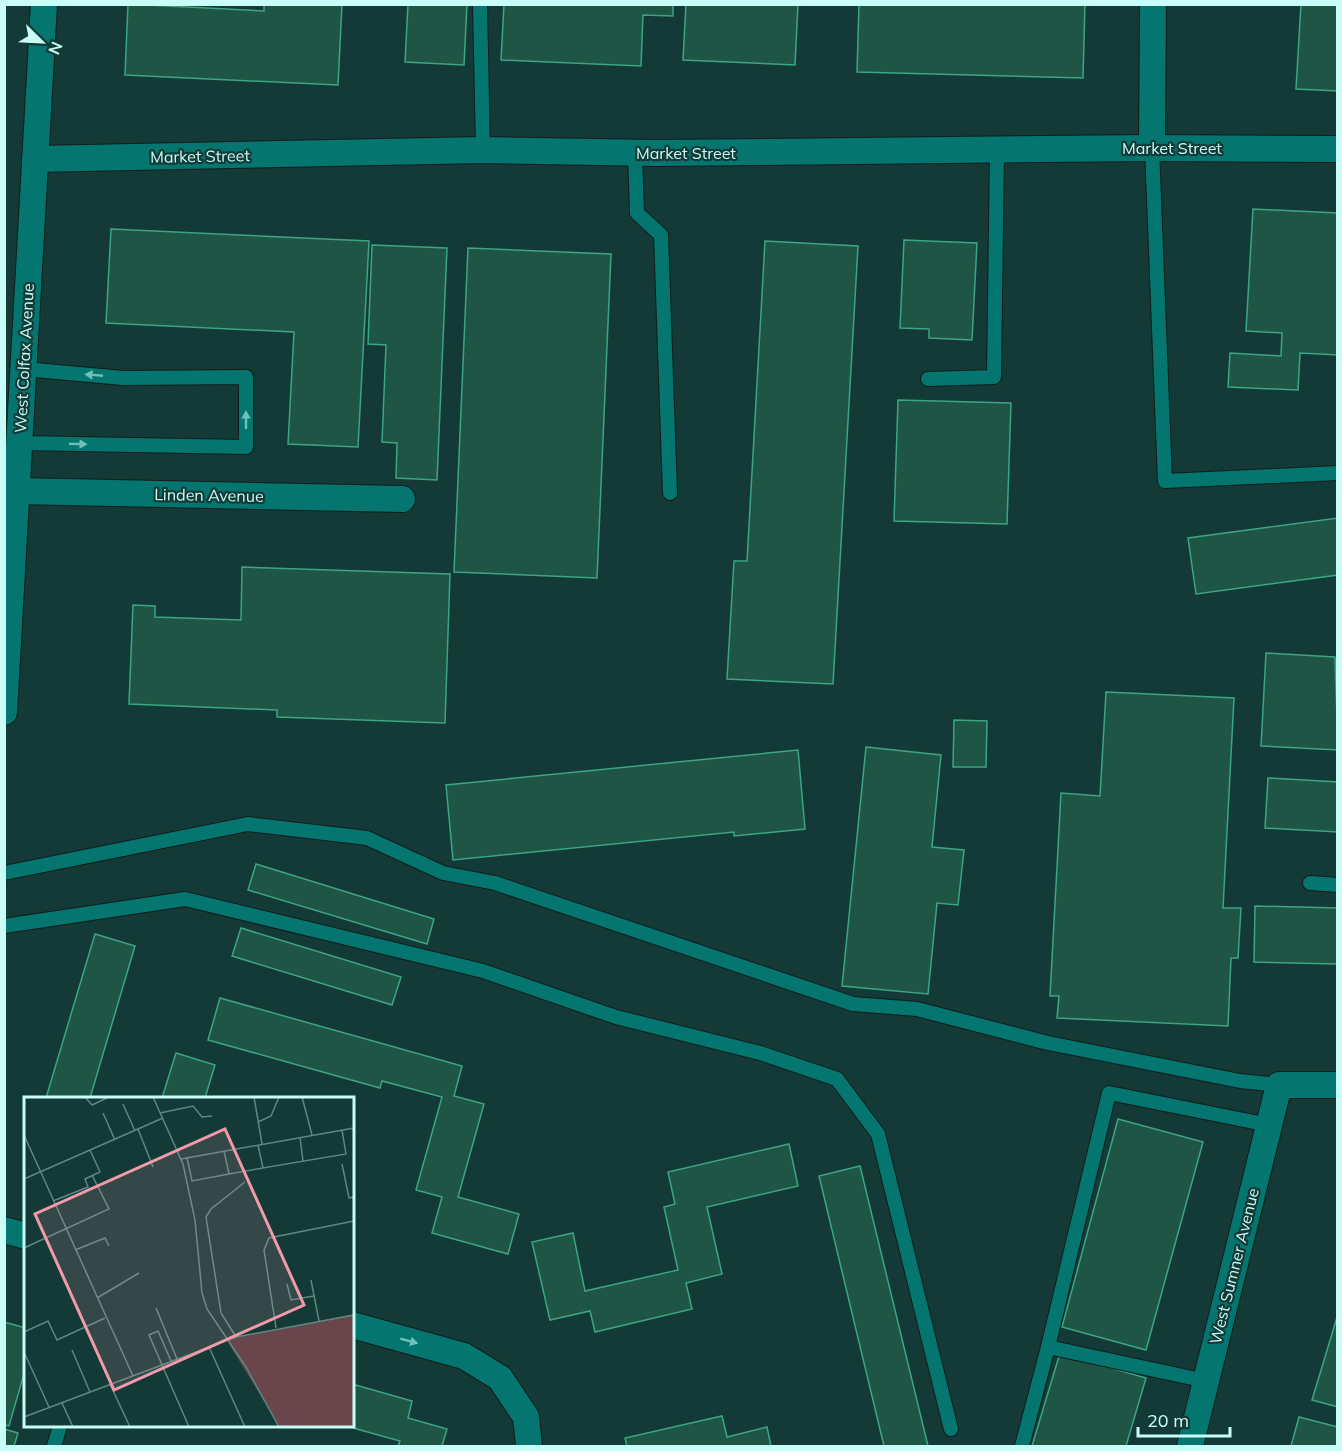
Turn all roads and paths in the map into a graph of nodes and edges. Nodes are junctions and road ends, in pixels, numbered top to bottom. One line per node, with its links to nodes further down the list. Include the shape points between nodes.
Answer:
1 (44, 4): 9 (street, West Colfax Avenue)
2 (480, 4): 7 (lane)
3 (1153, 4): 4 (street)
4 (1152, 148): 5 (street, Market Street); 6 (street, Market Street); 13 (lane, via 1165,481)
5 (998, 149): 8 (street, Market Street); 11 (lane, via 994,377)
6 (1338, 149)
7 (483, 150): 8 (street, Market Street); 9 (street, Market Street)
8 (635, 153): 15 (lane, via 637,213 661,235)
9 (35, 159): 10 (street, West Colfax Avenue)
10 (14, 369): 12 (street, West Colfax Avenue); 12 (lane, one-way to 10, via 246,447 246,377 123,378)
11 (928, 379)
12 (20, 443): 14 (street, West Colfax Avenue)
13 (1338, 473)
14 (17, 491): 16 (street, Linden Avenue); 17 (street, West Colfax Avenue)
15 (670, 493)
16 (402, 500)
17 (4, 712)
18 (4, 873): 23 (lane, via 248,824 367,838 443,873 495,883 853,1004 917,1010 1048,1043)
19 (1310, 883): 20 (lane)
20 (1338, 885)
21 (4, 926): 31 (lane, via 185,899 483,971 616,1017 760,1053 837,1079 878,1134)
22 (1338, 1085): 23 (street)
23 (1279, 1086): 24 (street, West Sumner Avenue)
24 (1269, 1125): 28 (lane, via 1109,1092); 29 (street, West Sumner Avenue)
25 (4, 1230): 26 (street)
26 (24, 1235)
27 (354, 1326): 33 (street, one-way to 33, via 464,1356 500,1378 526,1417)
28 (1048, 1347): 29 (lane); 34 (lane)
29 (1206, 1381): 35 (street, West Sumner Avenue)
30 (59, 1427): 32 (lane)
31 (951, 1430)
32 (54, 1446)
33 (529, 1446)
34 (1022, 1446)
35 (1190, 1446)

